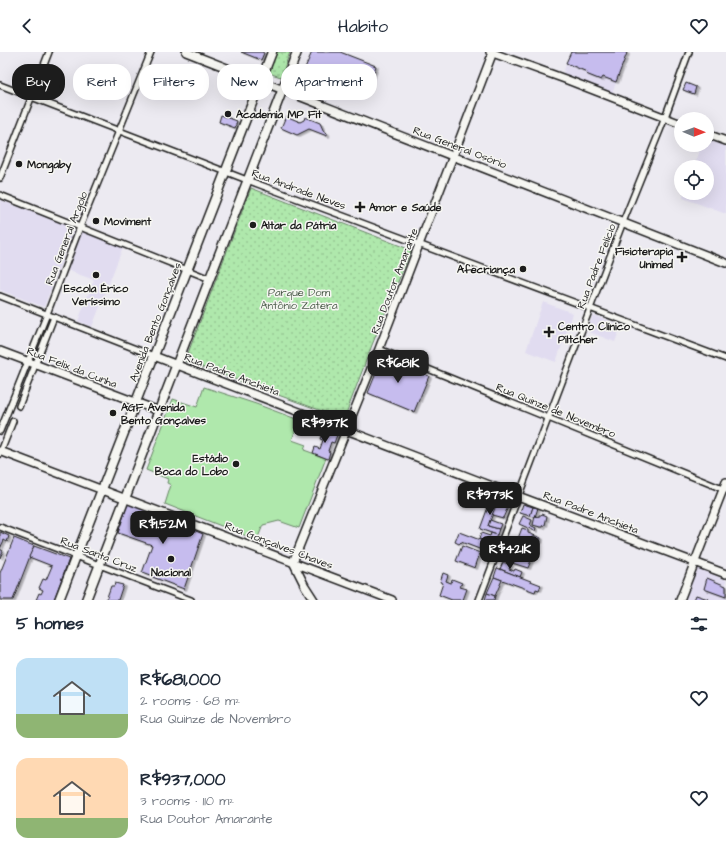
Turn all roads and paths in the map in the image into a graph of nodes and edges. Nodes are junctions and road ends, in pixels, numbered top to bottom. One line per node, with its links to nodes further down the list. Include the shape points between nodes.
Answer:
1 (49, 52): 8 (street)
2 (151, 52): 21 (street, Rua General Argolo)
3 (186, 52): 9 (street, Rua General Osório)
4 (272, 52): 10 (main road, Avenida Bento Gonçalves)
5 (297, 52): 11 (main road)
6 (492, 52): 19 (street); 24 (street, Rua Doutor Amarante)
7 (689, 52): 19 (street, Rua Padre Felício)
8 (44, 64)
9 (217, 64)
10 (267, 64)
11 (292, 64)
12 (0, 86): 13 (street, Rua Andrade Neves)
13 (12, 90)
14 (281, 94): 27 (main road)
15 (31, 100): 26 (street)
16 (39, 100): 21 (street, Rua Andrade Neves)
17 (254, 100): 25 (main road, Avenida Bento Gonçalves)
18 (311, 100): 24 (street, Rua General Osório)
19 (665, 118): 20 (street); 29 (street, Rua Padre Felício)
20 (674, 121)
21 (119, 132): 25 (street, Rua Andrade Neves); 30 (street, Rua General Argolo)
22 (714, 137): 23 (street)
23 (726, 141)
24 (452, 156): 29 (street, Rua General Osório); 31 (street, Rua Doutor Amarante)
25 (226, 172): 27 (street, Rua Andrade Neves); 33 (main road, Avenida Bento Gonçalves)
26 (0, 178)
27 (247, 180): 31 (street, Rua Andrade Neves); 34 (main road)
28 (0, 195): 30 (street)
29 (623, 222): 32 (street, Rua General Osório); 36 (street, Rua Padre Felício)
30 (80, 227): 33 (street); 37 (street, Rua General Argolo)
31 (420, 244): 36 (street, Rua Andrade Neves); 39 (street, Rua Doutor Amarante)
32 (726, 262)
33 (188, 270): 34 (street); 41 (main road, Avenida Bento Gonçalves)
34 (210, 279): 44 (main road)
35 (0, 296): 37 (street, Rua Padre Anchieta)
36 (590, 309): 42 (street, Rua Andrade Neves); 49 (street, Rua Padre Felício)
37 (47, 314): 38 (street, Rua Padre Anchieta); 43 (street, Rua General Argolo)
38 (54, 317): 41 (street, Rua Padre Anchieta); 45 (street)
39 (380, 349): 49 (street, Rua Quinze de Novembro); 51 (street, Rua Doutor Amarante)
40 (0, 351): 43 (street, Rua Felix da Cunha)
41 (154, 356): 44 (street, Rua Padre Anchieta); 46 (main road, Avenida Bento Gonçalves)
42 (726, 359)
43 (27, 362): 45 (street, Rua Felix da Cunha); 52 (street, Rua General Argolo)
44 (177, 364): 48 (main road); 51 (street, Rua Padre Anchieta)
45 (35, 365): 46 (street, Rua Felix da Cunha); 47 (street)
46 (135, 403): 48 (street, Rua Felix da Cunha); 55 (main road, Avenida Bento Gonçalves)
47 (19, 406)
48 (159, 411): 57 (main road)
49 (548, 418): 54 (street, Rua Quinze de Novembro); 56 (street, Rua Padre Felício)
50 (13, 421): 53 (street)
51 (346, 429): 56 (street, Rua Padre Anchieta); 60 (street, Rua Doutor Amarante)
52 (0, 431)
53 (0, 453): 55 (street, Rua Gonçalves Chaves)
54 (725, 487): 61 (street)
55 (102, 490): 57 (street, Rua Gonçalves Chaves); 59 (main road, Avenida Bento Gonçalves)
56 (518, 496): 61 (street, Rua Padre Anchieta); 69 (street, Rua Padre Felício)
57 (124, 498): 60 (street, Rua Gonçalves Chaves); 62 (main road)
58 (0, 527): 59 (street, Rua Santa Cruz)
59 (76, 556): 62 (street, Rua Santa Cruz); 64 (main road, Avenida Bento Gonçalves)
60 (294, 562): 67 (street); 68 (street, Rua Gonçalves Chaves)
61 (694, 563): 63 (street, Rua Padre Anchieta); 70 (street)
62 (100, 565): 65 (main road); 66 (street, Rua Santa Cruz)
63 (726, 574)
64 (59, 600)
65 (86, 600)
66 (191, 600)
67 (314, 600)
68 (392, 600)
69 (479, 600)
70 (680, 600)

